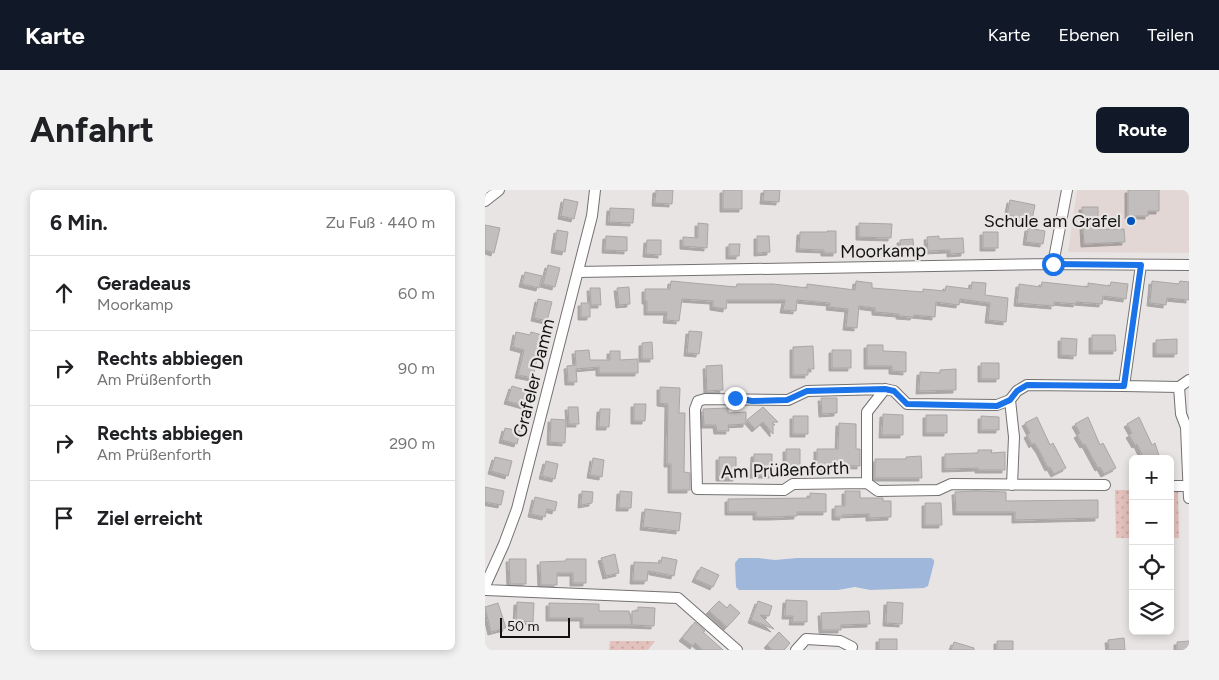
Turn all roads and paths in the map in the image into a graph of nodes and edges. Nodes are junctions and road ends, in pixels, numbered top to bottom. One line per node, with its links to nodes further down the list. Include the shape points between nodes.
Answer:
1 (499, 190): 4 (street)
2 (595, 190): 8 (street, Grafeler Damm)
3 (1067, 190): 5 (street)
4 (485, 201)
5 (1053, 264): 6 (street, Moorkamp); 8 (street, Moorkamp)
6 (1141, 265): 7 (street, Moorkamp); 10 (street)
7 (1189, 265)
8 (578, 272): 20 (street, Grafeler Damm, via 517,509)
9 (1189, 380): 11 (street)
10 (1124, 386): 11 (street); 13 (street, via 1027,385)
11 (1179, 387): 18 (street, via 1181,414 1186,427)
12 (885, 389): 13 (street, via 894,391 907,404 997,406); 14 (street, via 867,412); 14 (street, Am Prüßenforth, via 807,391 787,400 705,398 695,405 697,489 785,490 793,484)
13 (1010, 400): 15 (street, via 1014,436)
14 (867, 483): 15 (street, Am Prüßenforth, via 878,491 938,490 951,484)
15 (1012, 485): 16 (street, Am Prüßenforth)
16 (1105, 485)
17 (1174, 486): 18 (street)
18 (1187, 486): 19 (street)
19 (1189, 498)
20 (489, 569): 21 (street, Grafeler Damm)
21 (485, 586)
22 (485, 590): 24 (street, via 679,598)
23 (851, 647): 25 (street, via 840,641 806,639)
24 (737, 650)
25 (796, 650)

